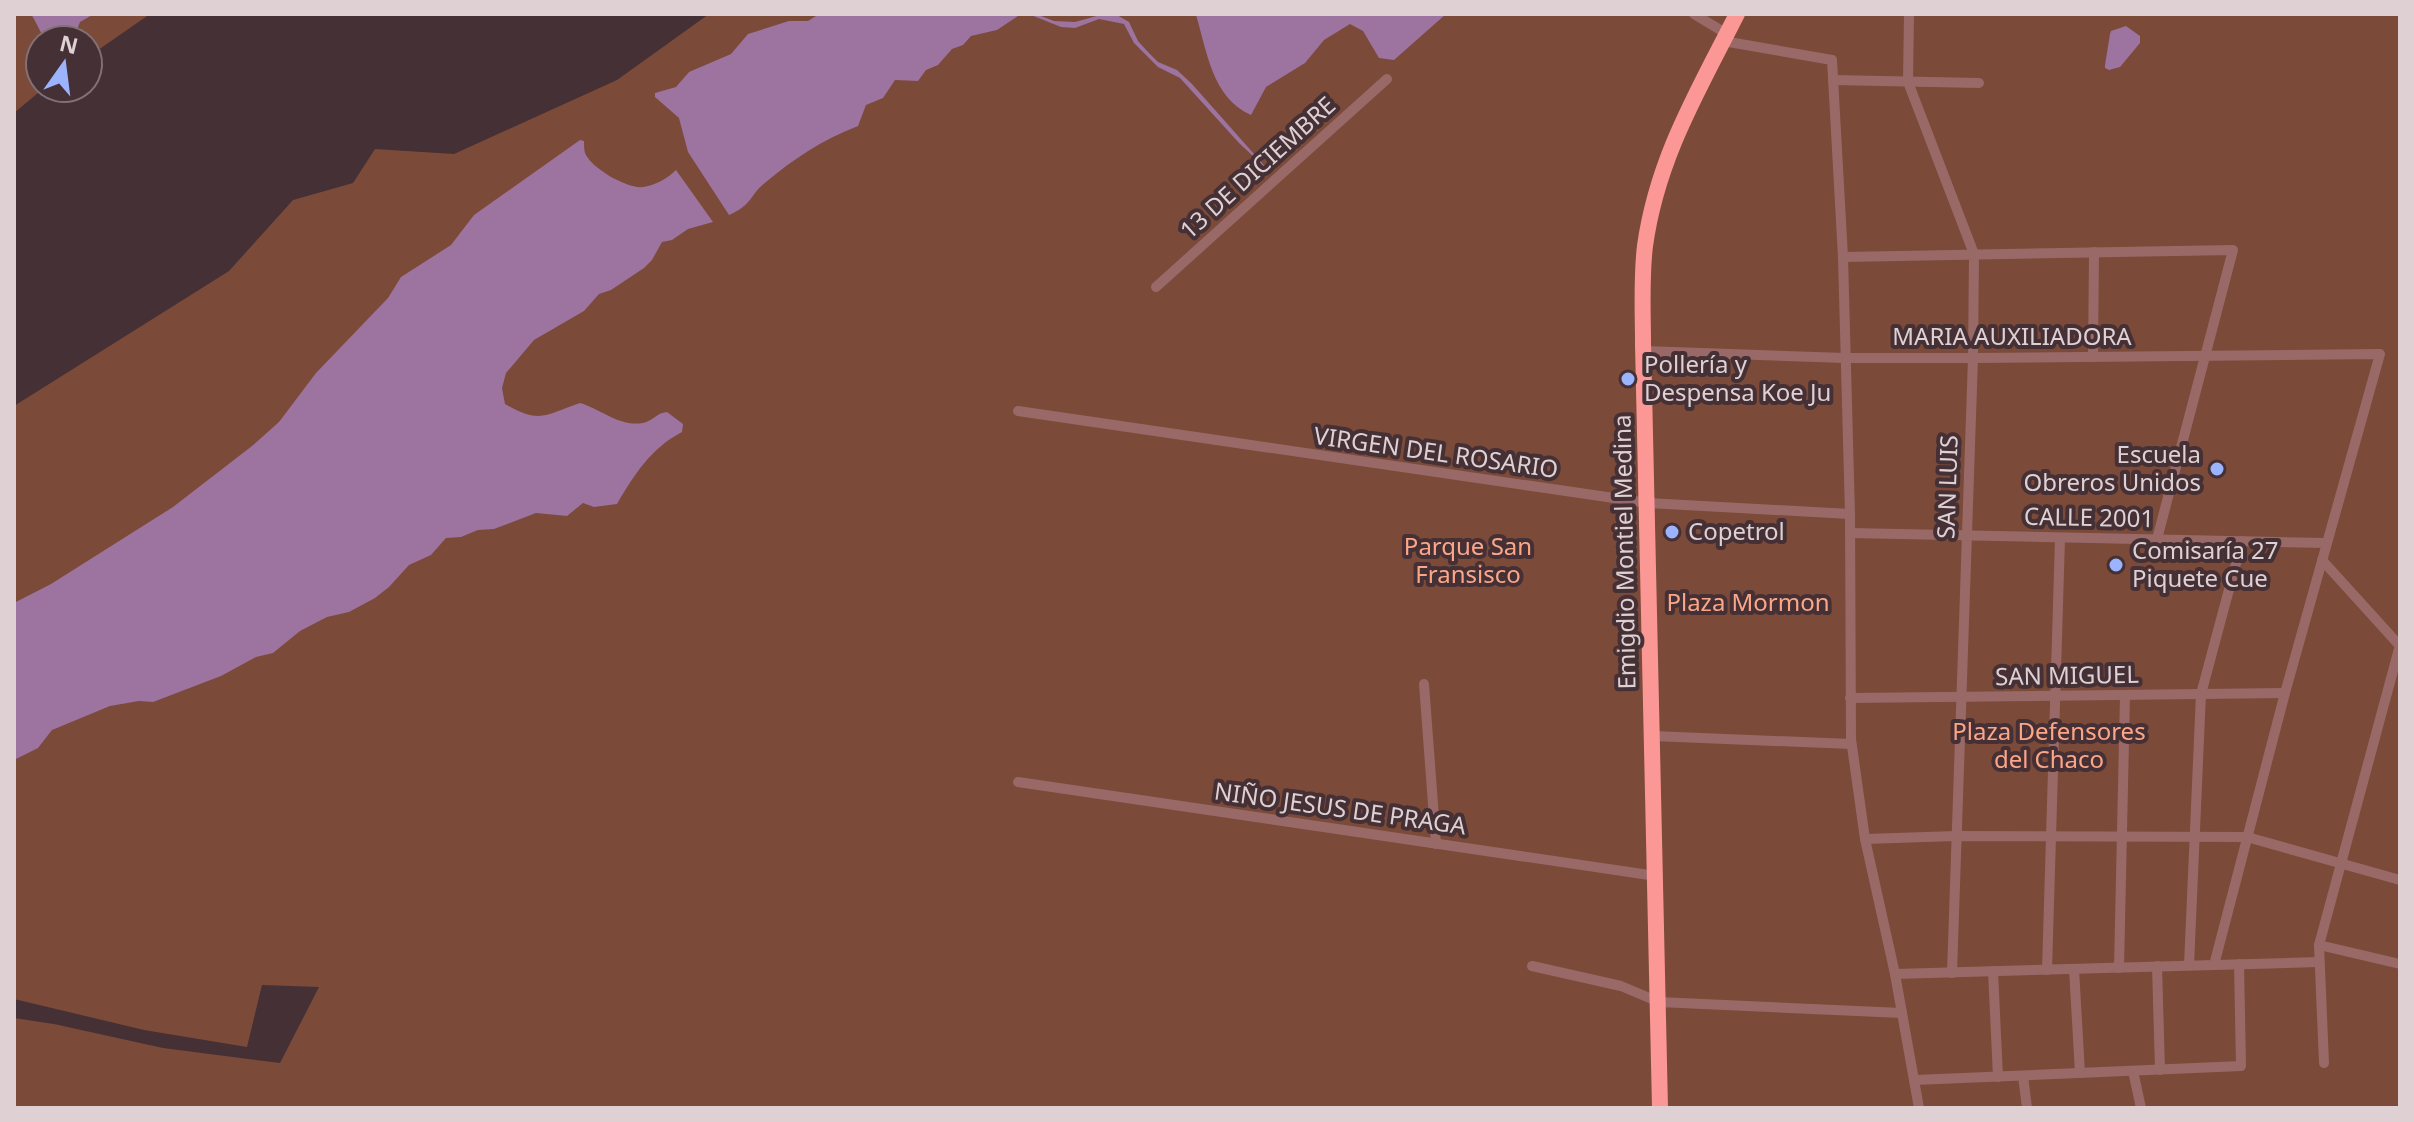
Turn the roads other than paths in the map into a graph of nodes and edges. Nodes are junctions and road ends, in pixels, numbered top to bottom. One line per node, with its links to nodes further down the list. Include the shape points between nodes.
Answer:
1 (1694, 14): 4 (street)
2 (1737, 14): 4 (main road, Emigdio Montiel Medina)
3 (1909, 14): 7 (street, SAN LUIS)
4 (1725, 37): 6 (street, via 1832,60); 13 (main road, Emigdio Montiel Medina, via 1672,143 1655,197 1644,255)
5 (1387, 79): 12 (street, 13 DE DICIEMBRE)
6 (1837, 80): 7 (street); 11 (street)
7 (1908, 82): 8 (street); 10 (street, SAN LUIS)
8 (1979, 83)
9 (2094, 252): 10 (street); 14 (street, via 2233,250); 15 (street)
10 (1974, 254): 11 (street); 17 (street, SAN LUIS)
11 (1843, 257): 16 (street)
12 (1156, 287)
13 (1644, 351): 16 (street, MARIA AUXILIADORA); 19 (main road, Emigdio Montiel Medina)
14 (2206, 356): 15 (street, MARIA AUXILIADORA); 24 (street); 26 (street, MARIA AUXILIADORA, via 2380,354)
15 (2093, 357): 17 (street, MARIA AUXILIADORA)
16 (1845, 358): 17 (street, MARIA AUXILIADORA); 20 (street)
17 (1973, 358): 22 (street, SAN LUIS)
18 (1018, 411): 19 (street, VIRGEN DEL ROSARIO)
19 (1648, 503): 20 (street, VIRGEN DEL ROSARIO); 36 (main road, Emigdio Montiel Medina)
20 (1850, 514): 21 (street)
21 (1850, 533): 22 (street, CALLE 2001); 35 (street)
22 (1967, 535): 23 (street, CALLE 2001); 34 (street, SAN LUIS)
23 (2060, 538): 24 (street, CALLE 2001); 33 (street)
24 (2157, 539): 25 (street, CALLE 2001)
25 (2242, 541): 26 (street, CALLE 2001); 31 (street)
26 (2326, 543): 27 (street)
27 (2322, 560): 28 (street); 30 (street)
28 (2400, 646): 46 (street)
29 (1424, 684): 45 (street)
30 (2285, 693): 31 (street, SAN MIGUEL); 43 (street)
31 (2201, 694): 32 (street, SAN MIGUEL); 42 (street)
32 (2125, 695): 33 (street, SAN MIGUEL); 41 (street)
33 (2056, 696): 34 (street, SAN MIGUEL); 40 (street)
34 (1962, 697): 35 (street, SAN MIGUEL); 39 (street, SAN LUIS)
35 (1850, 698): 37 (street)
36 (1653, 736): 37 (street); 47 (main road, Emigdio Montiel Medina)
37 (1851, 744): 44 (street)
38 (1018, 782): 45 (street, NIÑO JESUS DE PRAGA)
39 (1956, 836): 40 (street); 44 (street); 61 (street, SAN LUIS)
40 (2051, 836): 41 (street); 59 (street)
41 (2122, 836): 42 (street); 57 (street)
42 (2195, 836): 43 (street); 53 (street)
43 (2247, 837): 46 (street); 54 (street)
44 (1865, 839): 62 (street)
45 (1436, 844): 47 (street, NIÑO JESUS DE PRAGA)
46 (2340, 863): 48 (street); 49 (street)
47 (1656, 876): 63 (main road, Emigdio Montiel Medina)
48 (2400, 880)
49 (2319, 945): 50 (street); 52 (street)
50 (2319, 962): 51 (street); 65 (street)
51 (2239, 964): 54 (street); 66 (street, via 2241,1066)
52 (2400, 964)
53 (2189, 965): 54 (street); 56 (street)
54 (2214, 965)
55 (1532, 966): 63 (street, via 1621,986)
56 (2157, 966): 57 (street); 66 (street)
57 (2119, 968): 58 (street)
58 (2074, 969): 59 (street); 68 (street)
59 (2047, 970): 60 (street)
60 (1993, 971): 61 (street); 70 (street)
61 (1952, 973): 62 (street)
62 (1895, 974): 64 (street)
63 (1659, 1002): 64 (street); 72 (main road, Emigdio Montiel Medina)
64 (1902, 1013): 71 (street)
65 (2324, 1063)
66 (2160, 1070): 67 (street)
67 (2133, 1071): 68 (street); 75 (street)
68 (2080, 1073): 69 (street)
69 (2023, 1076): 70 (street); 74 (street)
70 (1998, 1077): 71 (street)
71 (1915, 1080): 73 (street)
72 (1660, 1108)
73 (1919, 1108)
74 (2027, 1108)
75 (2141, 1108)

